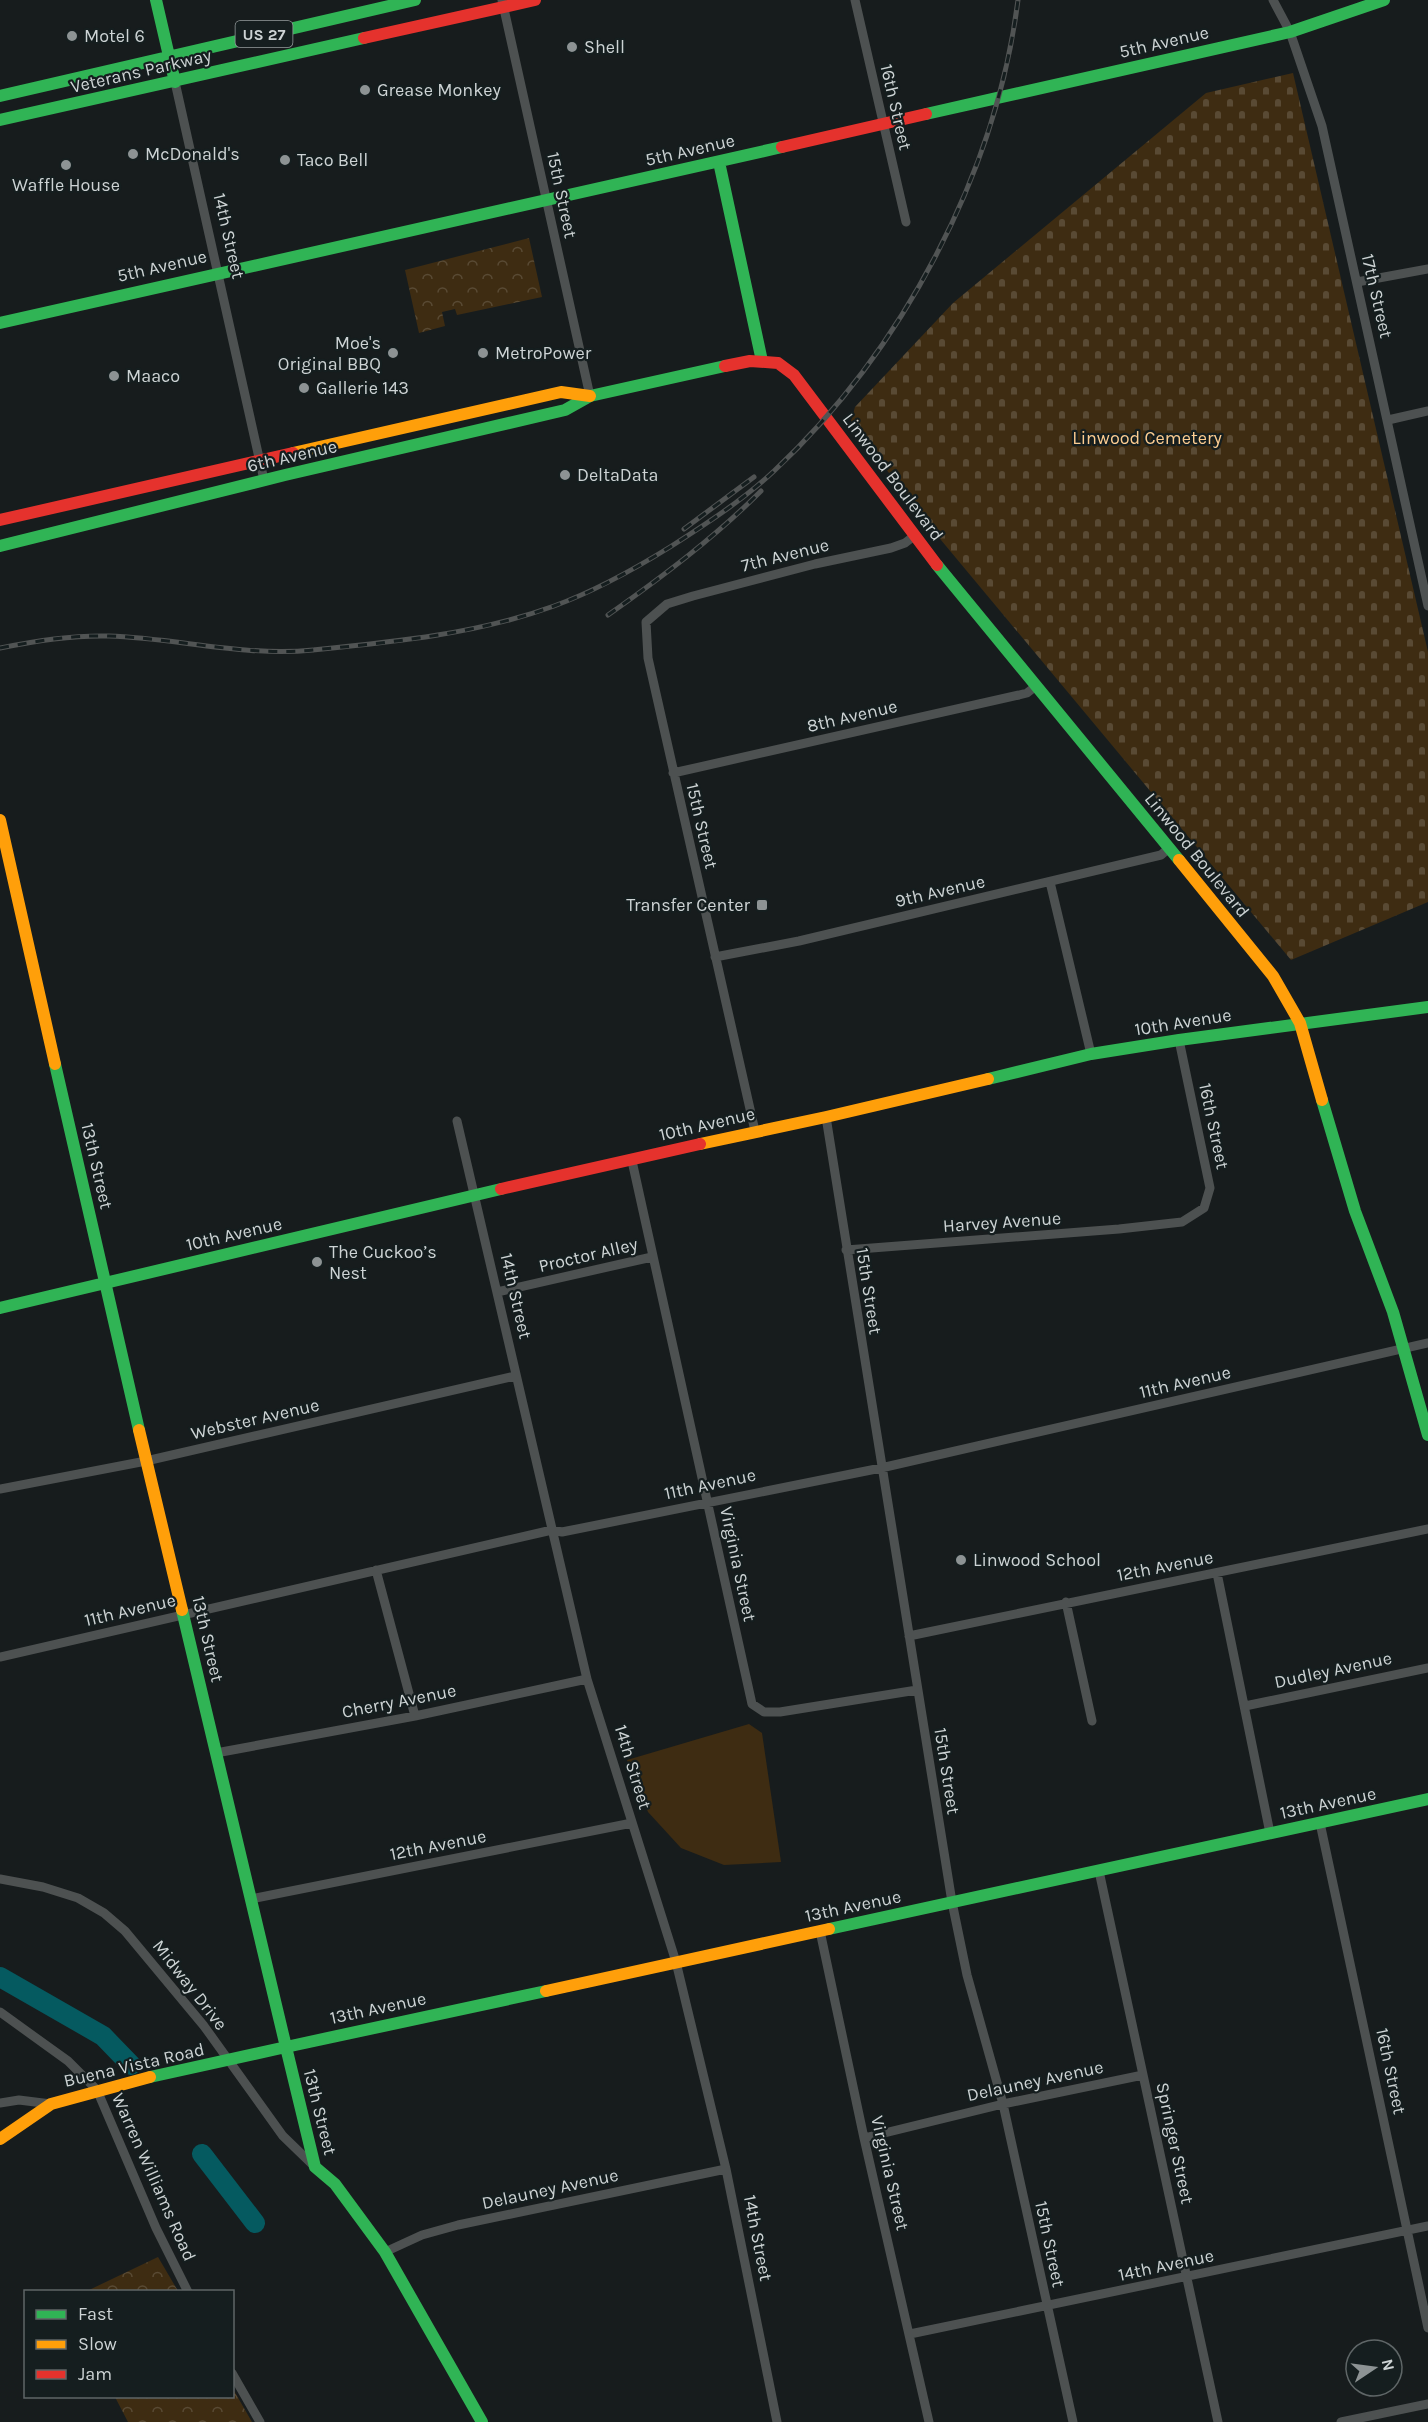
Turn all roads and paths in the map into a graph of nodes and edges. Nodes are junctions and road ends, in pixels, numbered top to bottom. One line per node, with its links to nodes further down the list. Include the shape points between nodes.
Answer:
1 (156, 0): 9 (street, 14th Street)
2 (415, 0): 9 (street, Veterans Parkway / US 27)
3 (535, 0): 7 (street, Veterans Parkway / US 27)
4 (855, 0): 13 (street, 16th Street)
5 (1273, 0): 8 (street, 17th Street)
6 (1384, 0): 8 (street, 5th Avenue)
7 (503, 3): 10 (street, Veterans Parkway / US 27); 15 (street, 15th Street)
8 (1290, 32): 13 (street, 5th Avenue); 19 (street, 17th Street, via 1322,126)
9 (169, 55): 10 (street, 14th Street); 11 (street, Veterans Parkway / US 27)
10 (175, 82): 12 (street, Veterans Parkway / US 27); 18 (street, 14th Street)
11 (0, 96)
12 (0, 120)
13 (883, 124): 14 (street, 5th Avenue); 16 (street, 16th Street)
14 (719, 162): 15 (street, 5th Avenue); 21 (street)
15 (546, 201): 18 (street, 5th Avenue); 23 (street, 15th Street)
16 (906, 222)
17 (1428, 269): 19 (street)
18 (219, 272): 20 (street, 5th Avenue); 26 (street, 14th Street)
19 (1357, 282): 25 (street, 17th Street)
20 (0, 323)
21 (762, 361): 22 (street, 6th Avenue, via 778,363); 23 (street, 6th Avenue)
22 (794, 375): 29 (street, Linwood Boulevard)
23 (590, 396): 26 (street, 6th Avenue, via 561,392); 27 (street, 6th Avenue, via 565,410)
24 (1428, 411): 25 (street)
25 (1388, 420): 31 (street, 17th Street)
26 (260, 462): 27 (street, 14th Street); 28 (street, 6th Avenue)
27 (264, 480): 30 (street, 6th Avenue)
28 (0, 520)
29 (914, 536): 32 (street, 7th Avenue, via 891,548 815,564); 33 (street, Linwood Boulevard)
30 (0, 546)
31 (1428, 605)
32 (665, 606): 34 (street, 15th Street, via 646,622 648,658)
33 (1036, 686): 34 (street, 8th Avenue, via 1019,695); 36 (street, Linwood Boulevard)
34 (673, 773): 38 (street, 15th Street)
35 (0, 820): 51 (street, 13th Street)
36 (1168, 849): 37 (street, 9th Avenue, via 1161,855); 40 (street, Linwood Boulevard, via 1273,976)
37 (1050, 882): 38 (street, 9th Avenue); 42 (street)
38 (715, 957): 45 (street, 15th Street)
39 (1428, 1006): 40 (street, 10th Avenue)
40 (1300, 1023): 41 (street, 10th Avenue); 55 (street, Linwood Boulevard, via 1355,1211)
41 (1179, 1040): 42 (street, 10th Avenue); 48 (street, 16th Street, via 1210,1188 1204,1208 1182,1222)
42 (1091, 1054): 43 (street, 10th Avenue)
43 (826, 1117): 45 (street, 10th Avenue); 49 (street, 15th Street)
44 (456, 1121): 47 (street, 14th Street)
45 (755, 1131): 46 (street, 10th Avenue)
46 (632, 1161): 47 (street, 10th Avenue); 50 (street, Virginia Street)
47 (474, 1196): 51 (street, 10th Avenue); 52 (street, 14th Street)
48 (1161, 1224): 49 (street, Harvey Avenue)
49 (846, 1250): 59 (street, 15th Street)
50 (652, 1257): 52 (street, Proctor Alley); 61 (street, Virginia Street)
51 (104, 1283): 53 (street, 10th Avenue); 58 (street, 13th Street)
52 (497, 1292): 56 (street, 14th Street)
53 (0, 1308)
54 (1428, 1343): 55 (street, 11th Avenue)
55 (1404, 1349): 57 (street, Linwood Boulevard); 59 (street, 11th Avenue)
56 (515, 1376): 58 (street, Webster Avenue); 63 (street, 14th Street)
57 (1428, 1434)
58 (146, 1461): 60 (street, Webster Avenue); 67 (street, 13th Street)
59 (881, 1468): 61 (street, 11th Avenue); 68 (street, 15th Street)
60 (0, 1489)
61 (707, 1502): 63 (street, 11th Avenue, via 562,1532); 72 (street, Virginia Street, via 752,1704 757,1709 780,1712)
62 (1428, 1529): 65 (street, 12th Avenue)
63 (552, 1530): 64 (street, 11th Avenue); 71 (street, 14th Street)
64 (376, 1570): 67 (street, 11th Avenue); 74 (street)
65 (1217, 1573): 66 (street, 12th Avenue); 73 (street)
66 (1066, 1602): 68 (street, 12th Avenue); 75 (street)
67 (184, 1615): 69 (street, 11th Avenue); 76 (street, 13th Street)
68 (909, 1636): 72 (street, 15th Street)
69 (0, 1656)
70 (1428, 1668): 73 (street, Dudley Avenue)
71 (587, 1679): 74 (street, Cherry Avenue); 78 (street, 14th Street)
72 (917, 1690): 84 (street, 15th Street)
73 (1245, 1706): 80 (street)
74 (415, 1716): 76 (street, Cherry Avenue)
75 (1092, 1721)
76 (216, 1753): 83 (street, 13th Street)
77 (1428, 1799): 79 (street, 13th Avenue)
78 (632, 1823): 83 (street, 12th Avenue); 86 (street, 14th Street)
79 (1320, 1823): 80 (street, 13th Avenue); 100 (street, 16th Street)
80 (1270, 1833): 81 (street, 13th Avenue)
81 (1099, 1871): 84 (street, 13th Avenue); 90 (street, Springer Street)
82 (0, 1879): 89 (street, Midway Drive, via 78,1898 104,1913 152,1962)
83 (251, 1899): 88 (street, 13th Street)
84 (952, 1902): 85 (street, 13th Avenue); 94 (street, 15th Street)
85 (820, 1931): 86 (street, 13th Avenue); 95 (street, Virginia Street)
86 (676, 1962): 88 (street, 13th Avenue); 98 (street, 14th Street)
87 (0, 2012): 91 (street, Warren Williams Road, via 68,2061)
88 (286, 2047): 89 (street, Buena Vista Road); 97 (street, 13th Street)
89 (229, 2061): 91 (street, Buena Vista Road); 97 (street, Midway Drive, via 283,2136)
90 (1143, 2075): 94 (street, Delauney Avenue); 102 (street, Springer Street)
91 (97, 2090): 93 (street, Buena Vista Road); 103 (street, Warren Williams Road)
92 (0, 2103): 93 (street, via 19,2100)
93 (51, 2104): 96 (street, Buena Vista Road)
94 (1002, 2104): 95 (street, Delauney Avenue); 104 (street, 15th Street)
95 (864, 2138): 106 (street, Virginia Street)
96 (0, 2139)
97 (315, 2168): 101 (street, 13th Street, via 335,2184)
98 (726, 2169): 101 (street, Delauney Avenue, via 458,2225 422,2235); 111 (street, 14th Street)
99 (1428, 2226): 100 (street, 14th Avenue)
100 (1408, 2231): 102 (street, 14th Avenue); 105 (street, 16th Street)
101 (385, 2252): 110 (street, 13th Street)
102 (1187, 2277): 104 (street, 14th Avenue); 114 (street, Springer Street)
103 (187, 2290)
104 (1047, 2307): 106 (street, 14th Avenue); 113 (street, 15th Street)
105 (1428, 2328)
106 (910, 2334): 112 (street, Virginia Street)
107 (234, 2376): 109 (street)
108 (1428, 2404): 115 (street)
109 (260, 2422)
110 (482, 2422)
111 (777, 2422)
112 (929, 2422)
113 (1073, 2422)
114 (1218, 2422)
115 (1341, 2422)

